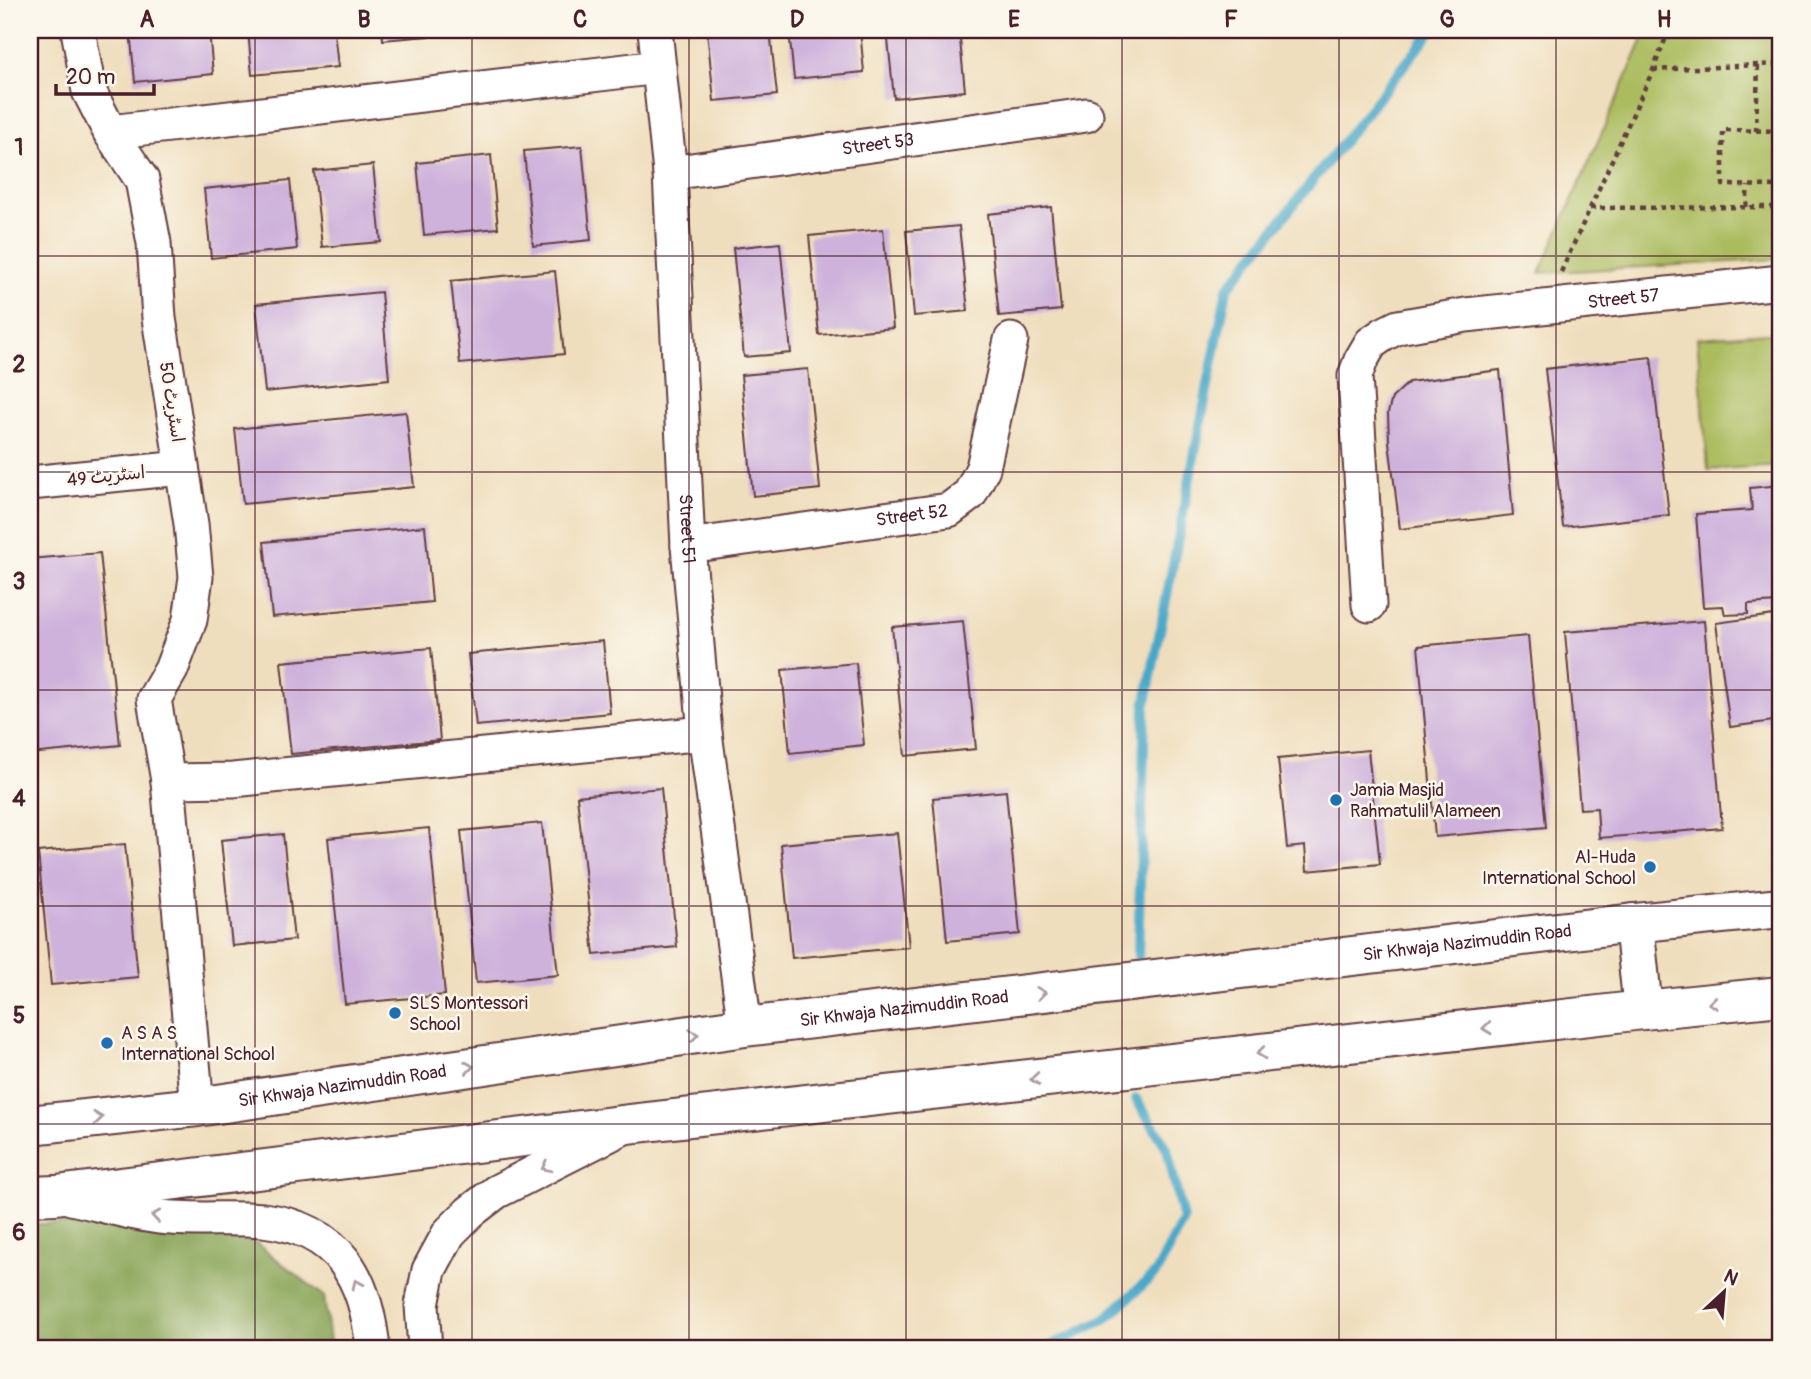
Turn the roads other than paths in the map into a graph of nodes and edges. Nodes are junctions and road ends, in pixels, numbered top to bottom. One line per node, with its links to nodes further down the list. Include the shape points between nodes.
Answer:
1 (78, 30): 5 (street, اسٹریٹ 50, via 89,91)
2 (655, 30): 3 (street, Street 51)
3 (659, 67): 5 (street); 6 (street, Street 51)
4 (1086, 115): 6 (street, Street 53)
5 (110, 132): 9 (street, اسٹریٹ 50, via 142,180)
6 (670, 173): 11 (street, Street 51)
7 (1781, 282): 12 (street, Street 57, via 1466,315 1398,327 1371,343 1355,376)
8 (1011, 340): 11 (street, Street 52, via 983,468 970,495 949,510)
9 (182, 468): 10 (street, اسٹریٹ 49); 14 (street, اسٹریٹ 50, via 196,577 190,620 154,699)
10 (30, 483)
11 (688, 546): 13 (street, Street 51)
12 (1369, 605)
13 (705, 733): 14 (street, via 247,778); 19 (street, Street 51)
14 (169, 781): 20 (street, اسٹریٹ 50)
15 (1781, 908): 16 (main road, Sir Khwaja Nazimuddin Road)
16 (1634, 923): 18 (main road); 19 (main road, Sir Khwaja Nazimuddin Road, one-way to 16)
17 (1781, 996): 18 (main road, one-way to 18)
18 (1643, 1010): 21 (main road, one-way to 21)
19 (745, 1027): 20 (main road, Sir Khwaja Nazimuddin Road, one-way to 19)
20 (197, 1107): 22 (main road, Sir Khwaja Nazimuddin Road, one-way to 20)
21 (629, 1124): 23 (main road); 25 (street, one-way to 25, via 496,1192 449,1233 429,1270 422,1305)
22 (30, 1125)
23 (43, 1196): 24 (street, one-way to 23, via 370,1320 357,1280 317,1236 263,1220 160,1217)
24 (373, 1349)
25 (425, 1349)

